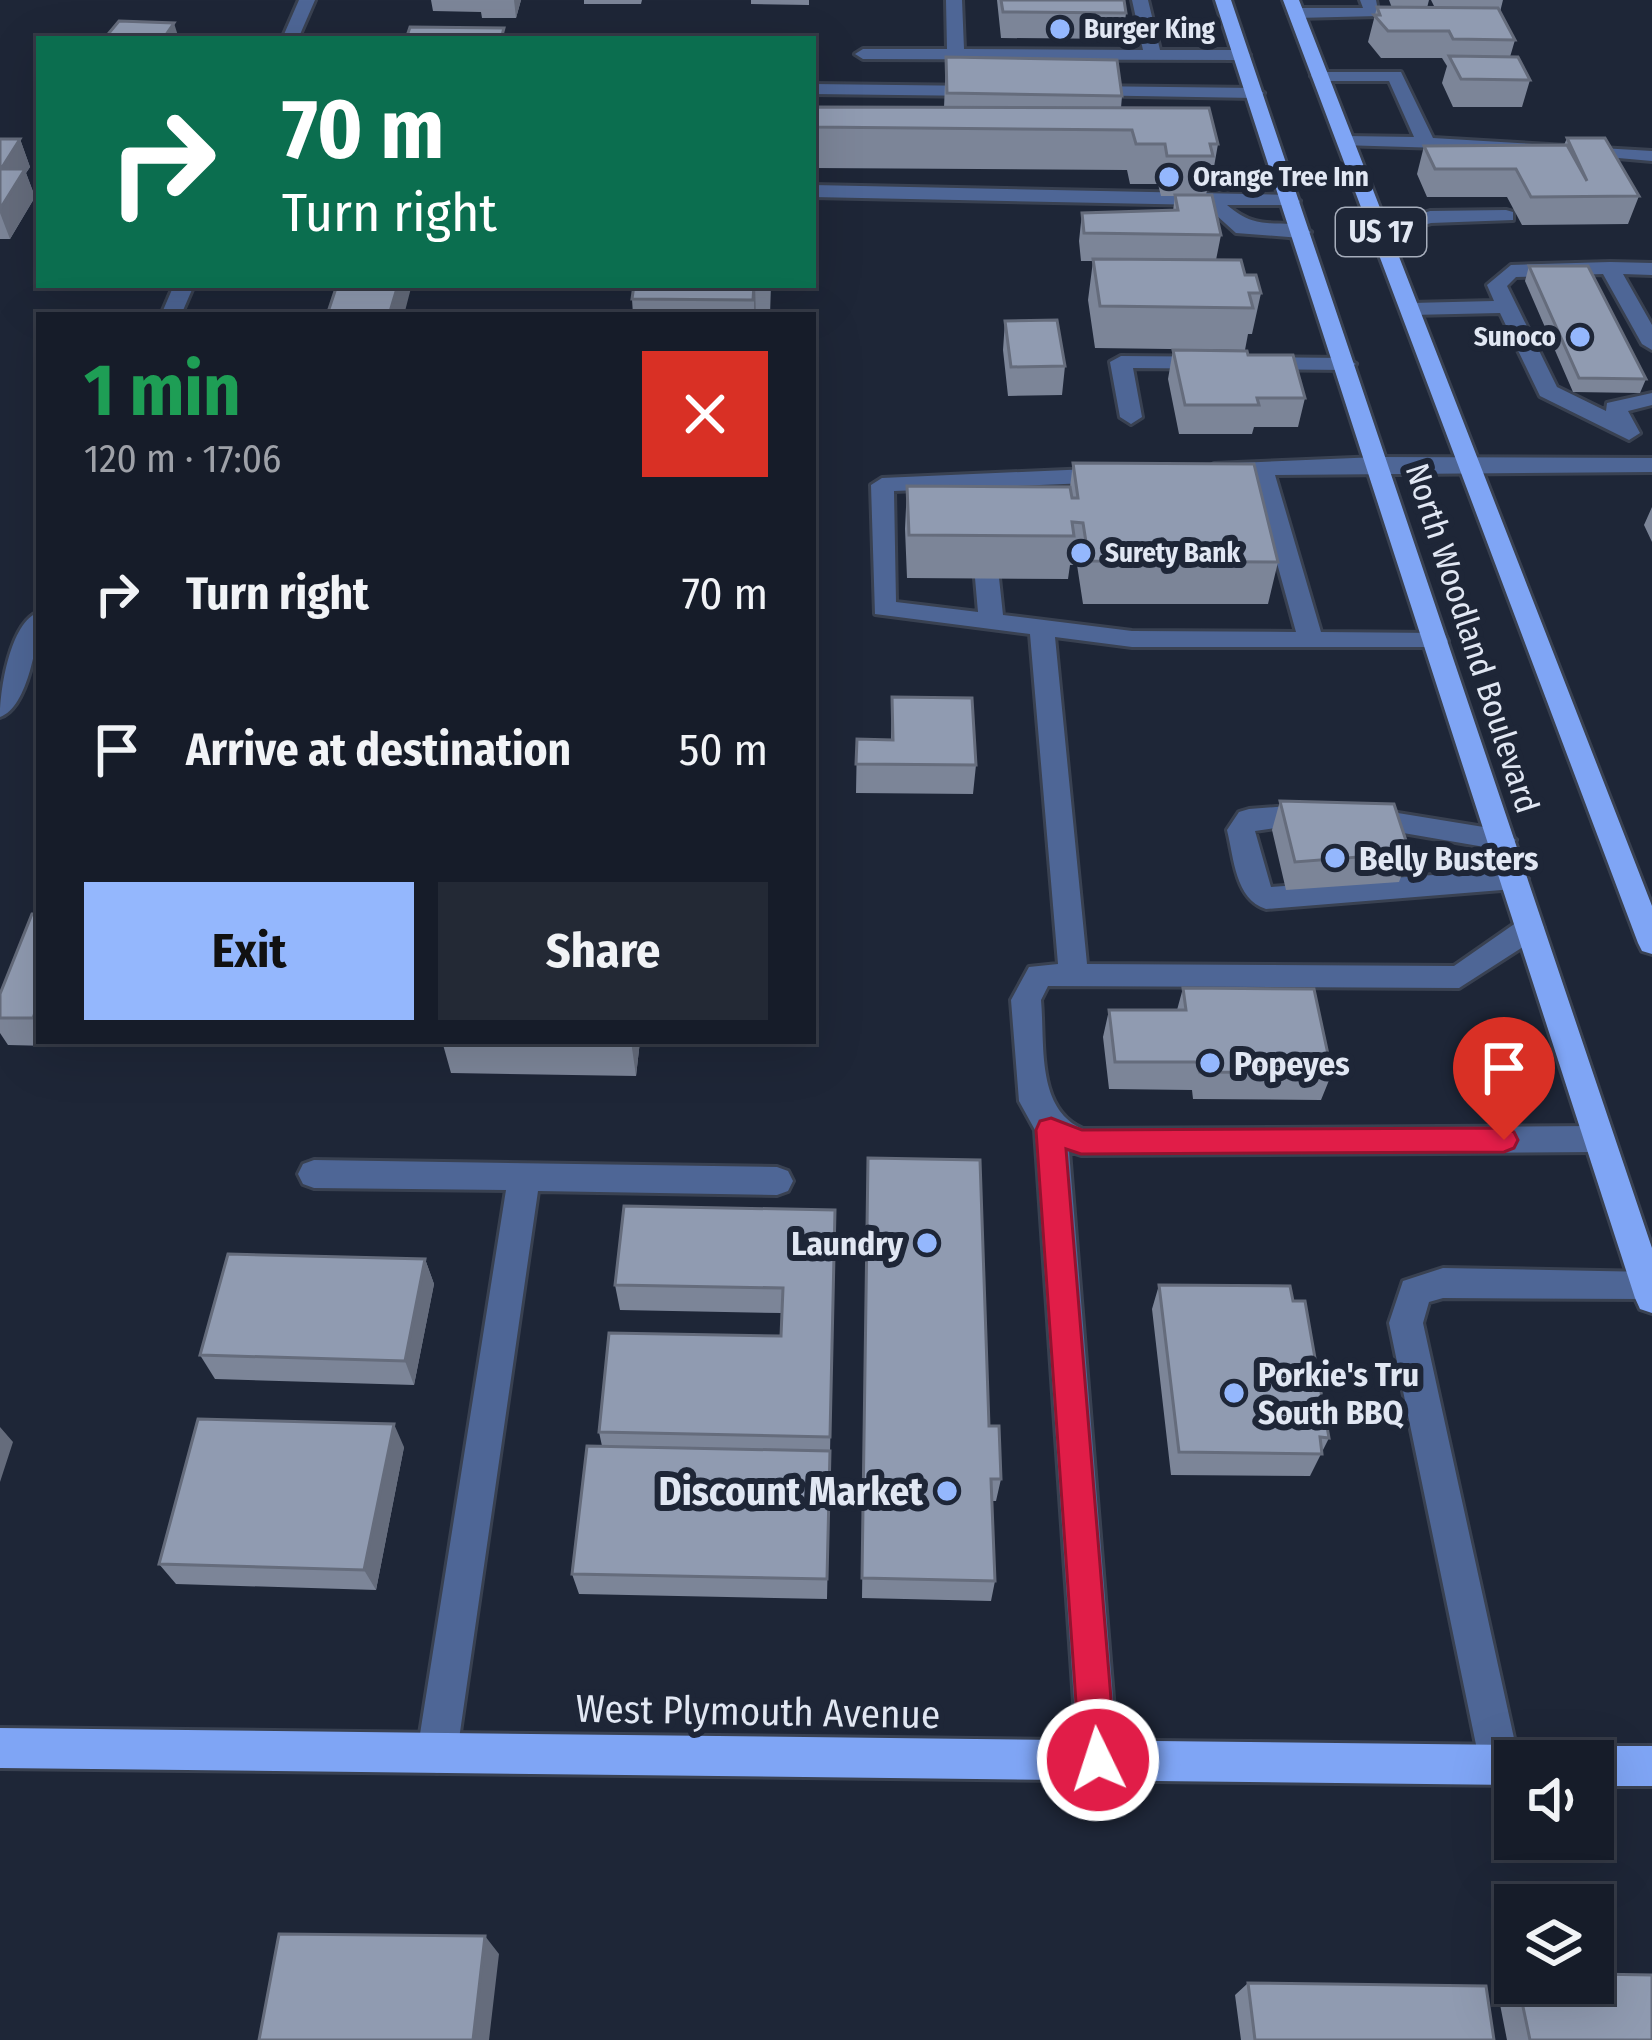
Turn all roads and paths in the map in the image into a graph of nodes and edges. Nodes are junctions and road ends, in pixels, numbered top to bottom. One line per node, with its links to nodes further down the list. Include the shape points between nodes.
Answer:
1 (307, 0): 7 (street)
2 (954, 0): 9 (street)
3 (1140, 0): 10 (street)
4 (1223, 0): 11 (main road, North Woodland Boulevard / US 17)
5 (1368, 0): 6 (street, via 1373,13)
6 (1293, 6): 12 (main road, North Woodland Boulevard / US 17)
7 (291, 36)
8 (863, 54): 9 (street)
9 (956, 54): 10 (street)
10 (1153, 55): 11 (street)
11 (1242, 55): 16 (main road, North Woodland Boulevard / US 17)
12 (1320, 76): 17 (main road, North Woodland Boulevard / US 17); 18 (street, via 1396,76)
13 (816, 89): 14 (street)
14 (994, 91)
15 (1062, 91): 16 (street)
16 (1255, 93): 21 (main road, North Woodland Boulevard / US 17)
17 (1346, 141): 18 (street); 24 (main road, North Woodland Boulevard / US 17)
18 (1426, 143): 19 (street)
19 (1652, 155)
20 (816, 191): 22 (street)
21 (1291, 201): 22 (street); 25 (main road, North Woodland Boulevard / US 17)
22 (1212, 202): 25 (street, via 1243,229)
23 (1506, 217): 24 (street, via 1430,217)
24 (1381, 231): 29 (main road, North Woodland Boulevard / US 17)
25 (1301, 232): 31 (main road, North Woodland Boulevard / US 17)
26 (1610, 268): 27 (street); 28 (street, via 1510,271 1497,285); 30 (street)
27 (1652, 269)
28 (1507, 307): 29 (street); 34 (street, via 1549,391)
29 (1411, 309): 36 (main road, North Woodland Boulevard / US 17)
30 (1652, 344)
31 (1345, 364): 33 (street, via 1120,362); 35 (main road, North Woodland Boulevard / US 17)
32 (1652, 399): 34 (street, via 1615,409)
33 (1131, 417)
34 (1627, 429): 37 (street)
35 (1378, 464): 36 (street); 38 (street); 48 (main road, North Woodland Boulevard / US 17)
36 (1471, 465): 37 (street); 53 (main road, North Woodland Boulevard / US 17)
37 (1649, 465)
38 (1262, 469): 39 (street); 47 (street)
39 (1192, 472)
40 (1144, 473): 41 (street)
41 (980, 480): 42 (street); 44 (street, via 882,485 884,608)
42 (983, 513)
43 (987, 578): 44 (street)
44 (991, 622): 46 (street)
45 (36, 627): 49 (street)
46 (1042, 627): 47 (street, via 1132,639); 54 (street)
47 (1311, 640): 48 (street)
48 (1436, 641): 50 (main road, North Woodland Boulevard / US 17)
49 (0, 708)
50 (1502, 840): 51 (main road, North Woodland Boulevard / US 17); 51 (street, via 1330,814 1271,814 1241,830 1257,891 1266,898)
51 (1514, 879): 52 (main road, North Woodland Boulevard / US 17)
52 (1530, 928): 54 (street, via 1459,977); 56 (main road, North Woodland Boulevard / US 17)
53 (1652, 943)
54 (1073, 972): 55 (street, via 1039,975 1026,1000 1035,1101)
55 (1051, 1130): 56 (street, via 1081,1142); 64 (street)
56 (1598, 1139): 60 (main road, North Woodland Boulevard / US 17)
57 (314, 1174): 58 (street)
58 (524, 1177): 59 (street); 63 (street)
59 (777, 1180)
60 (1648, 1291): 61 (street, via 1443,1283 1414,1292 1406,1323)
61 (1502, 1740)
62 (0, 1748): 63 (main road, West Plymouth Avenue)
63 (437, 1753): 64 (main road, West Plymouth Avenue)
64 (1098, 1760): 65 (main road, West Plymouth Avenue)
65 (1494, 1764)
66 (1614, 1766): 67 (main road)
67 (1652, 1766)

